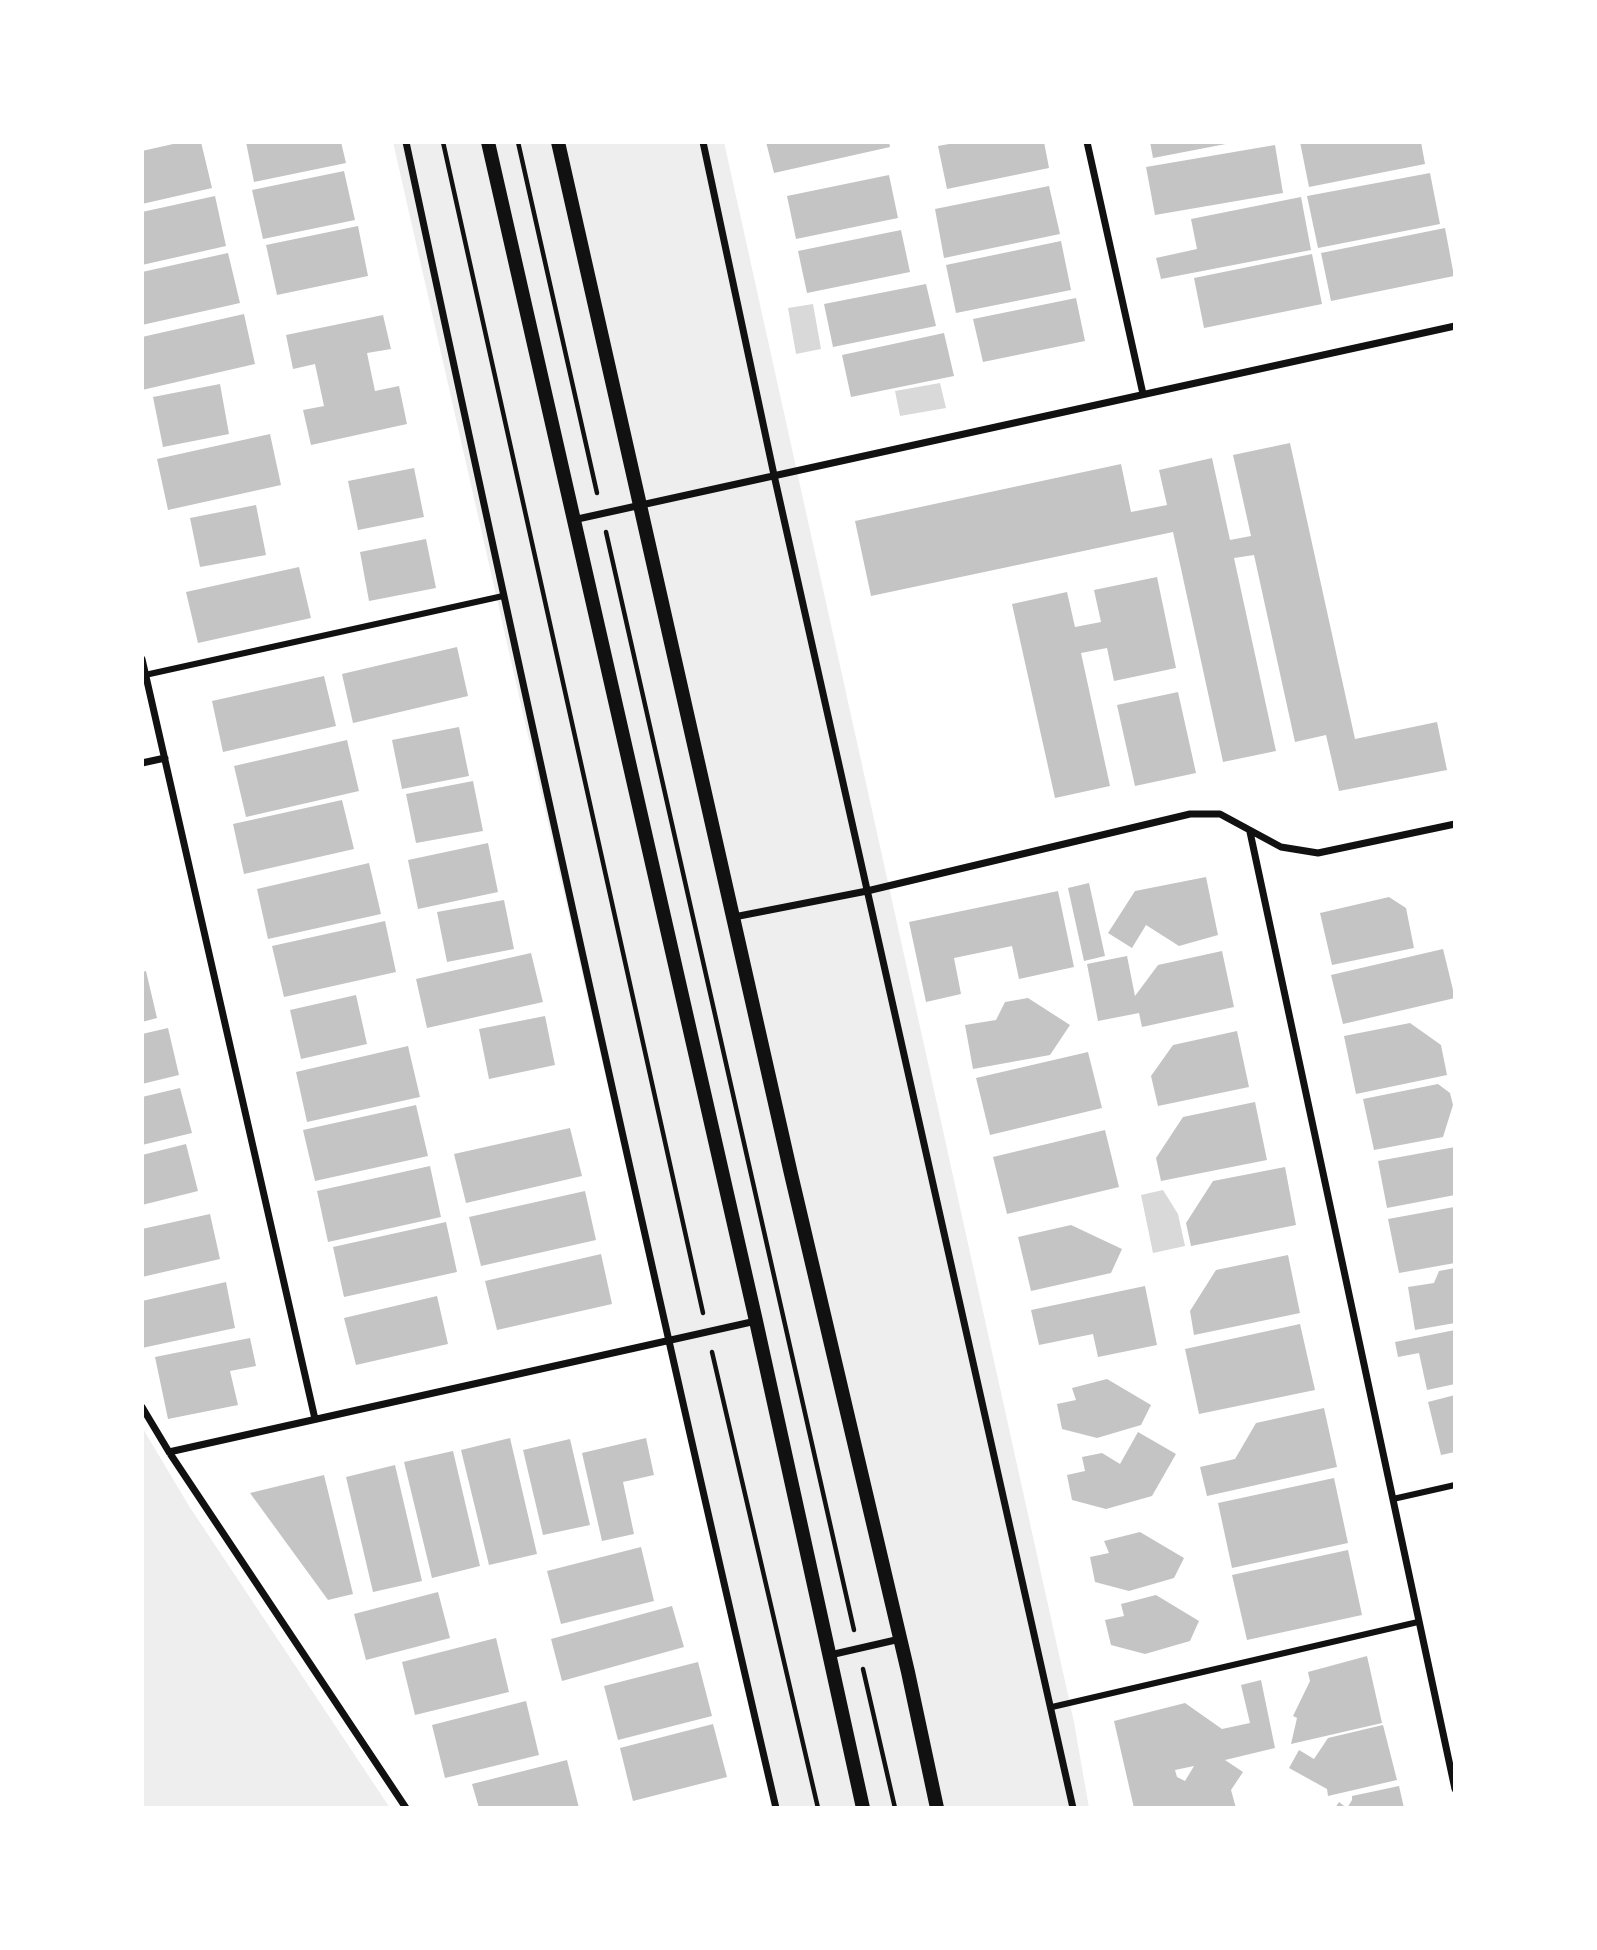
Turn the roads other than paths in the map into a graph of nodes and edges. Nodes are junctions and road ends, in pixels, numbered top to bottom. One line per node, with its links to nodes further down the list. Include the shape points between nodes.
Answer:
1 (406, 142): 11 (street)
2 (488, 142): 10 (main road)
3 (558, 142): 9 (main road)
4 (703, 142): 8 (street)
5 (1087, 142): 7 (street)
6 (1455, 326): 7 (street)
7 (1143, 394): 8 (street)
8 (774, 475): 9 (street); 18 (street)
9 (641, 506): 10 (street); 19 (main road)
10 (572, 520): 20 (main road)
11 (503, 596): 13 (street); 21 (street)
12 (142, 659): 13 (street)
13 (145, 675): 14 (street)
14 (164, 758): 15 (street); 23 (street)
15 (142, 763)
16 (1455, 824): 17 (street, via 1318,853 1281,847)
17 (1250, 832): 18 (street, via 1220,814 1190,814); 26 (street)
18 (867, 891): 19 (street); 30 (street)
19 (734, 917): 28 (main road)
20 (756, 1321): 21 (street); 29 (main road)
21 (667, 1342): 23 (street); 33 (street)
22 (142, 1406): 24 (street)
23 (316, 1419): 24 (street)
24 (169, 1452): 32 (street)
25 (1455, 1485): 26 (street)
26 (1393, 1499): 27 (street)
27 (1418, 1622): 30 (street); 31 (street)
28 (900, 1639): 29 (street); 35 (main road)
29 (829, 1655): 34 (main road)
30 (1052, 1707): 36 (street)
31 (1455, 1789)
32 (406, 1808)
33 (776, 1808)
34 (863, 1808)
35 (937, 1808)
36 (1073, 1808)

